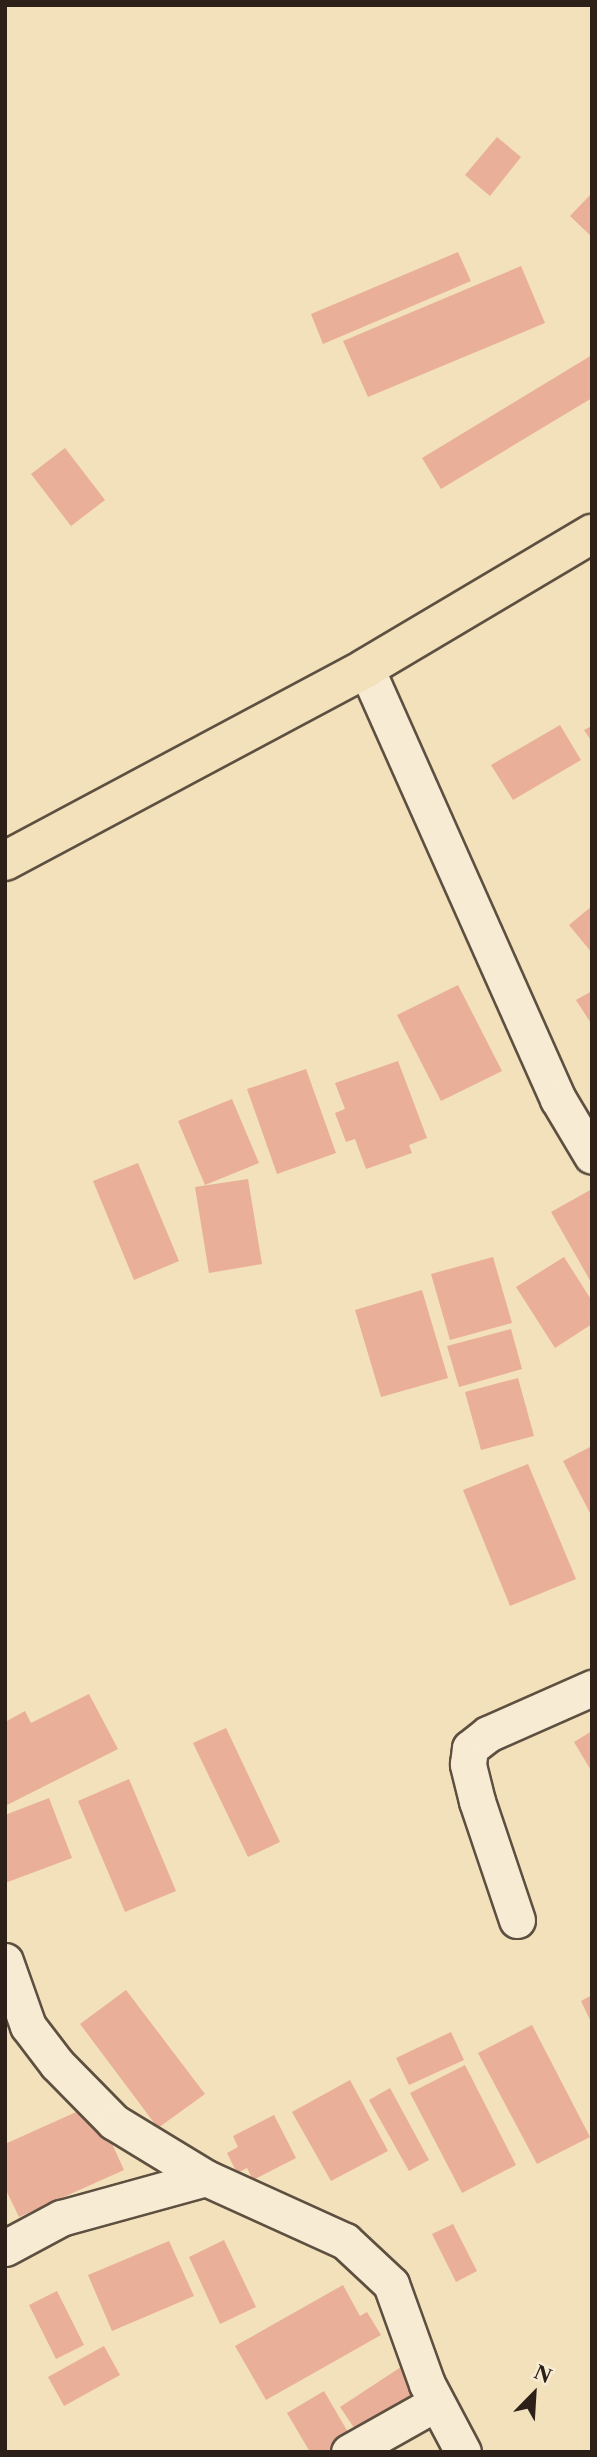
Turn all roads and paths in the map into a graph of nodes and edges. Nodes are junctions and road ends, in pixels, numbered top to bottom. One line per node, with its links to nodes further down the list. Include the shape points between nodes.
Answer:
1 (592, 534): 2 (main road)
2 (366, 668): 3 (main road); 4 (street, via 558,1099)
3 (5, 861)
4 (592, 1156)
5 (592, 1688): 6 (street, via 488,1734 470,1748 468,1764 477,1801)
6 (517, 1920)
7 (5, 1961): 8 (street, via 29,2026 57,2064 114,2122)
8 (206, 2178): 9 (street, via 61,2218); 10 (street, via 345,2241 391,2284)
9 (5, 2248)
10 (436, 2403): 11 (street); 12 (street)
11 (349, 2452)
12 (463, 2452)

